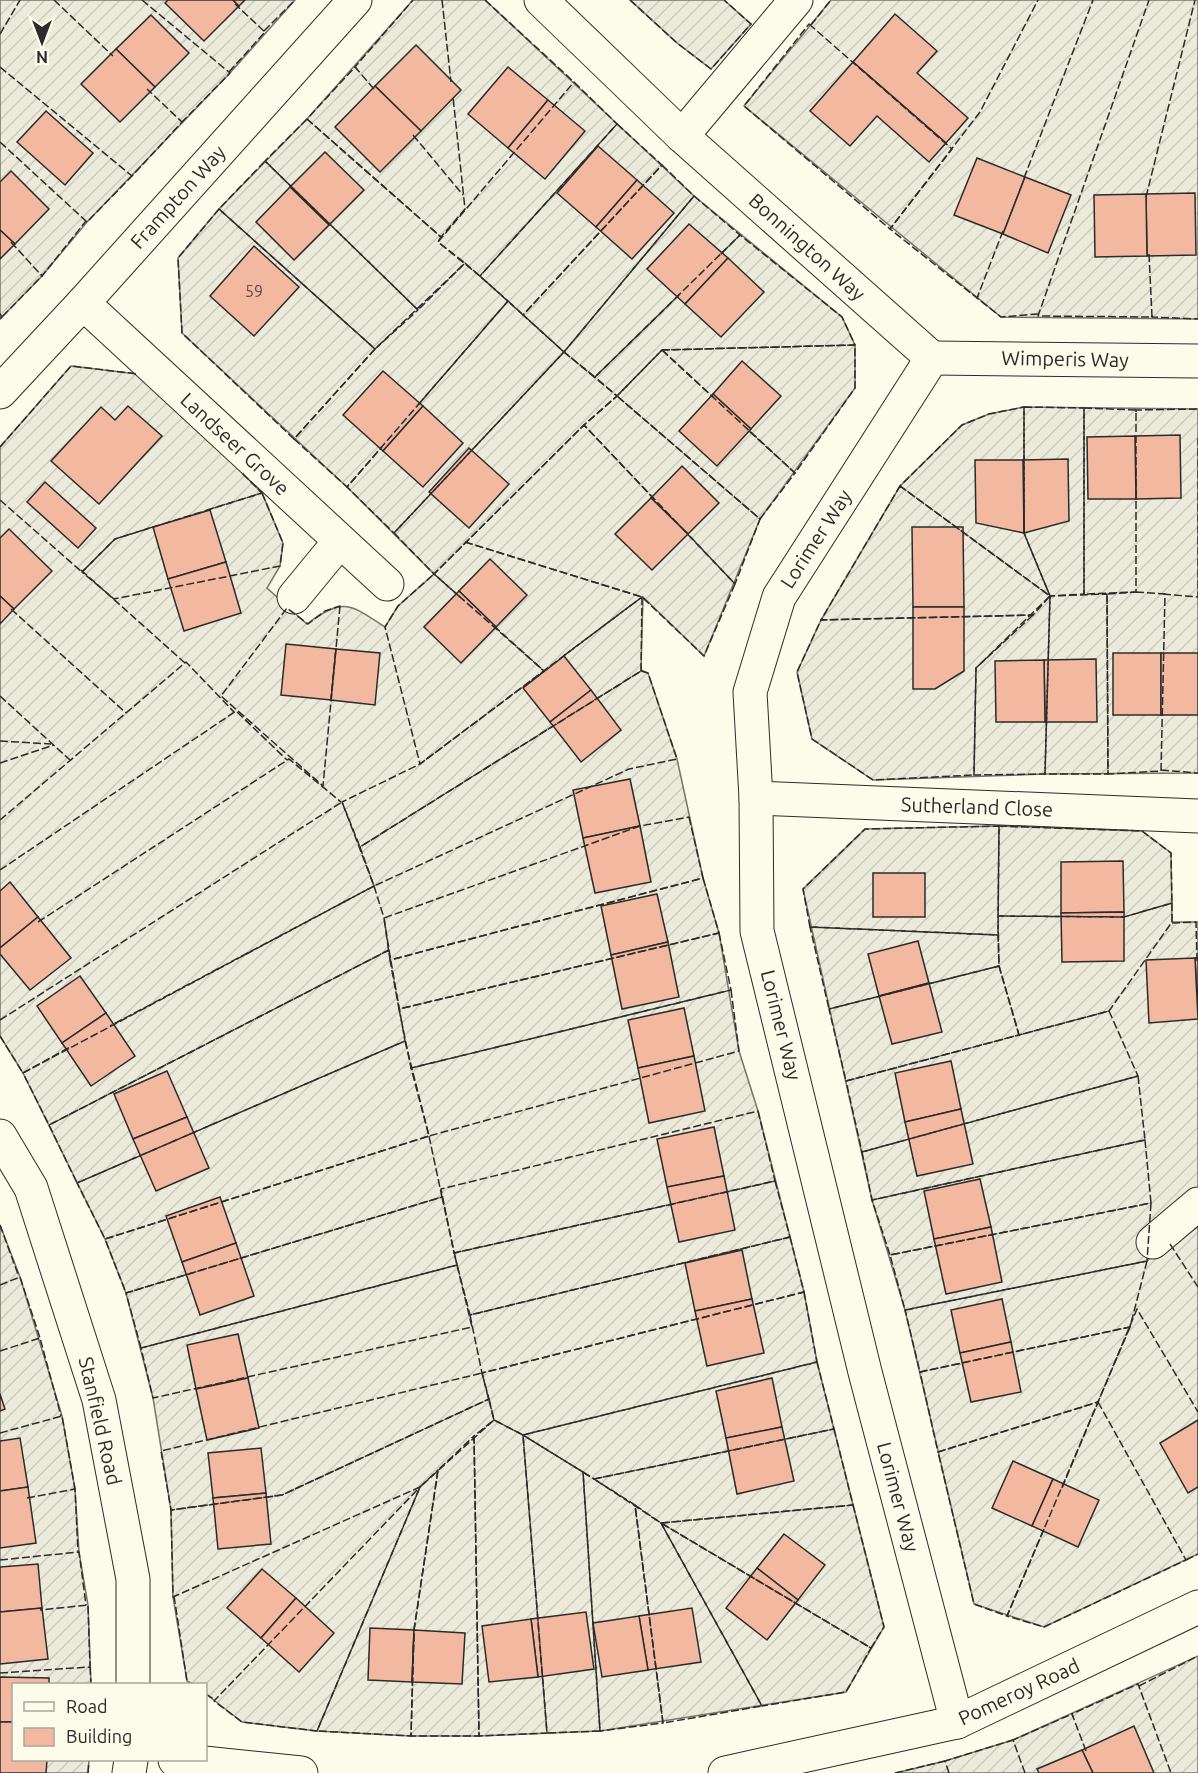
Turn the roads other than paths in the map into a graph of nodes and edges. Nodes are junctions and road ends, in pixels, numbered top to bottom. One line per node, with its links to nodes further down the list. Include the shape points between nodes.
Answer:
1 (355, 0): 5 (street, Frampton Way)
2 (541, 0): 4 (street, Bonnington Way)
3 (796, 0): 4 (street)
4 (682, 136): 6 (street, Bonnington Way)
5 (83, 303): 8 (street, Frampton Way); 9 (street, Landseer Grove)
6 (932, 358): 7 (street, Wimperis Way); 12 (street, Lorimer Way, via 779,597 750,692)
7 (1198, 361)
8 (0, 392)
9 (340, 541): 10 (street, Landseer Grove); 11 (street)
10 (387, 584)
11 (294, 597)
12 (756, 798): 13 (street, Sutherland Close); 19 (street, Lorimer Way, via 757,931 865,1372)
13 (1198, 816)
14 (0, 1136): 18 (street, Stanfield Road, via 31,1188 99,1400 133,1579)
15 (1198, 1204): 16 (street)
16 (1153, 1242)
17 (1198, 1607): 19 (street, Pomeroy Road)
18 (133, 1683)
19 (957, 1722): 22 (street, Pomeroy Road)
20 (186, 1761): 21 (street)
21 (301, 1773)
22 (725, 1773)

